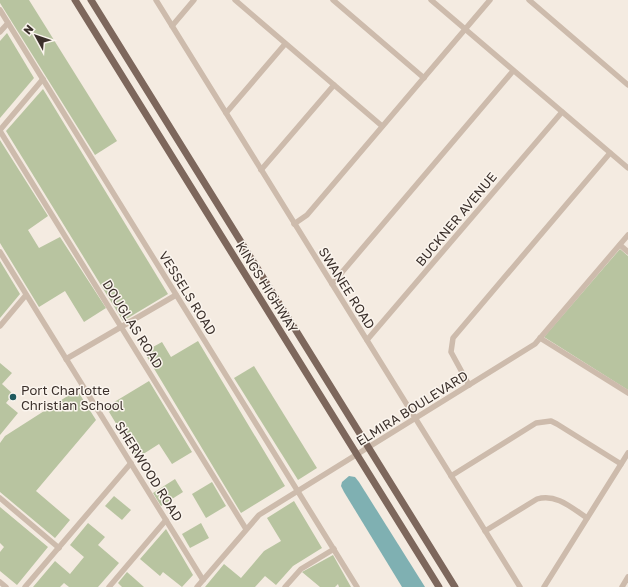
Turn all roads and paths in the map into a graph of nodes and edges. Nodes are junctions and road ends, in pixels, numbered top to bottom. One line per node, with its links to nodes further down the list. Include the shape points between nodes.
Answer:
1 (75, 0): 46 (main road, KINGS HIGHWAY)
2 (91, 0): 44 (main road, KINGS HIGHWAY)
3 (156, 0): 12 (street, SWANEE ROAD)
4 (194, 0): 12 (street)
5 (234, 0): 15 (street)
6 (332, 0): 17 (street)
7 (431, 0): 13 (street)
8 (490, 0): 13 (street)
9 (529, 0): 20 (street)
10 (0, 10): 11 (street, VESSELS ROAD)
11 (8, 23): 14 (street); 18 (street, VESSELS ROAD)
12 (172, 26): 22 (street, SWANEE ROAD)
13 (465, 29): 16 (street); 17 (street)
14 (0, 32)
15 (286, 44): 19 (street); 22 (street)
16 (513, 71): 21 (street); 33 (street)
17 (424, 78): 23 (street)
18 (43, 79): 24 (street); 35 (street, VESSELS ROAD)
19 (334, 85): 23 (street); 27 (street)
20 (628, 85)
21 (562, 112): 25 (street); 39 (street, BUCKNER AVENUE)
22 (226, 113): 27 (street, SWANEE ROAD)
23 (382, 126): 28 (street, via 307,215)
24 (0, 130): 37 (street, DOUGLAS ROAD)
25 (610, 153): 26 (street); 41 (street, via 453,338 451,352)
26 (628, 168)
27 (261, 170): 28 (street, SWANEE ROAD)
28 (294, 224): 33 (street, SWANEE ROAD)
29 (628, 235): 30 (street, ELMIRA BOULEVARD)
30 (620, 245): 32 (street); 38 (street, ELMIRA BOULEVARD)
31 (0, 252): 34 (street, SHERWOOD ROAD)
32 (628, 252)
33 (332, 284): 39 (street, SWANEE ROAD)
34 (26, 295): 36 (street); 40 (street, SHERWOOD ROAD)
35 (176, 295): 37 (street); 50 (street, VESSELS ROAD)
36 (0, 326)
37 (121, 327): 40 (street); 54 (street, DOUGLAS ROAD)
38 (540, 338): 41 (street, ELMIRA BOULEVARD, via 536,344); 42 (street)
39 (367, 340): 43 (street, SWANEE ROAD)
40 (66, 359): 47 (street, SHERWOOD ROAD)
41 (469, 385): 43 (street, ELMIRA BOULEVARD)
42 (628, 393)
43 (415, 418): 44 (street, ELMIRA BOULEVARD); 49 (street, SWANEE ROAD)
44 (368, 447): 46 (street, ELMIRA BOULEVARD); 68 (main road, KINGS HIGHWAY)
45 (628, 453): 48 (street)
46 (357, 455): 50 (street, ELMIRA BOULEVARD); 67 (main road, KINGS HIGHWAY)
47 (131, 463): 53 (street, SHERWOOD ROAD); 56 (street)
48 (621, 464): 49 (street, via 557,424 543,421); 52 (street)
49 (451, 476): 55 (street, SWANEE ROAD)
50 (298, 491): 54 (street, ELMIRA BOULEVARD, via 259,515); 57 (street, VESSELS ROAD)
51 (0, 498): 56 (street)
52 (587, 518): 55 (street, via 558,500 544,497); 70 (street)
53 (166, 520): 59 (street, SHERWOOD ROAD); 63 (street)
54 (246, 529): 59 (street, ELMIRA BOULEVARD)
55 (485, 531): 69 (street, SWANEE ROAD)
56 (59, 548): 62 (street)
57 (334, 549): 65 (street, via 301,569); 66 (street, VESSELS ROAD)
58 (628, 577): 71 (street)
59 (203, 580): 64 (street, ELMIRA BOULEVARD)
60 (0, 582): 61 (street)
61 (6, 587)
62 (25, 587)
63 (109, 587)
64 (197, 587)
65 (285, 587)
66 (357, 587)
67 (439, 587)
68 (455, 587)
69 (520, 587)
70 (544, 587)
71 (622, 587)

